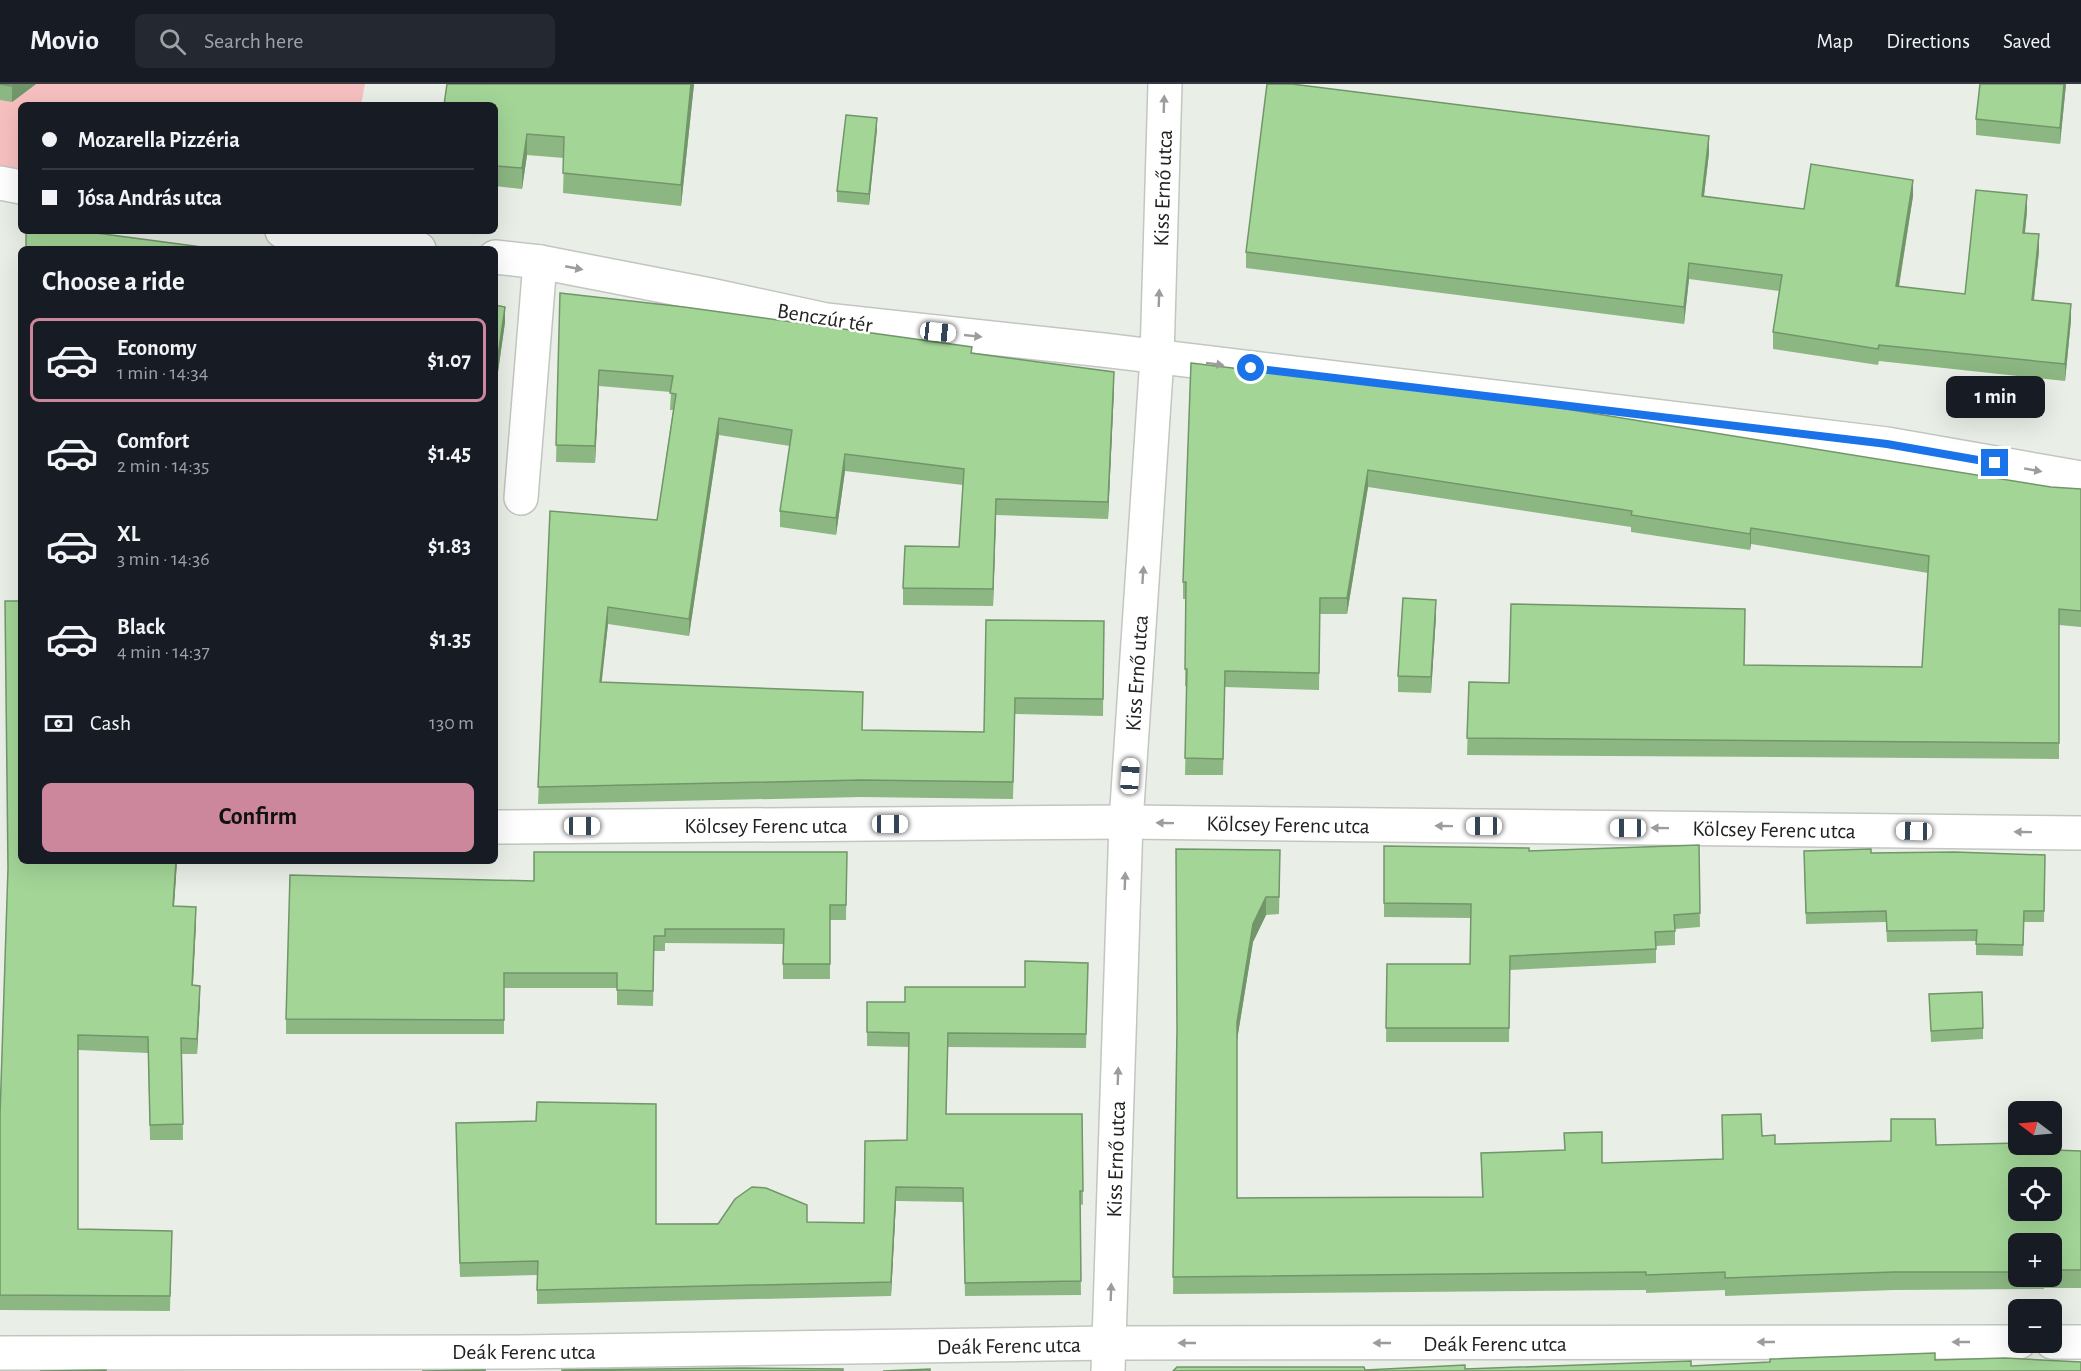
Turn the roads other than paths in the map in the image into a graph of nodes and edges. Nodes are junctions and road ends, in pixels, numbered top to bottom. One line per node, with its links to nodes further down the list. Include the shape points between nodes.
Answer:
1 (1165, 84): 8 (street, Kiss Ernő utca, one-way to 1)
2 (0, 183): 3 (street)
3 (18, 186)
4 (299, 234): 5 (street)
5 (390, 246)
6 (498, 257): 7 (street, Benczúr tér)
7 (540, 262): 8 (street, Benczúr tér, one-way to 8, via 826,320); 10 (street)
8 (1157, 357): 9 (street, Benczúr tér, one-way to 9, via 1887,444); 11 (street, Kiss Ernő utca, one-way to 8)
9 (2081, 478)
10 (520, 498)
11 (1126, 822): 12 (street, Kölcsey Ferenc utca); 13 (street, Kölcsey Ferenc utca, one-way to 11); 18 (street, Kiss Ernő utca, one-way to 11)
12 (498, 827)
13 (2081, 833)
14 (2008, 1342): 18 (street, Deák Ferenc utca, one-way to 18)
15 (2062, 1342): 16 (street)
16 (2081, 1342)
17 (0, 1353): 19 (street, Deák Ferenc utca)
18 (1108, 1357): 19 (street, Deák Ferenc utca)
19 (518, 1361)

